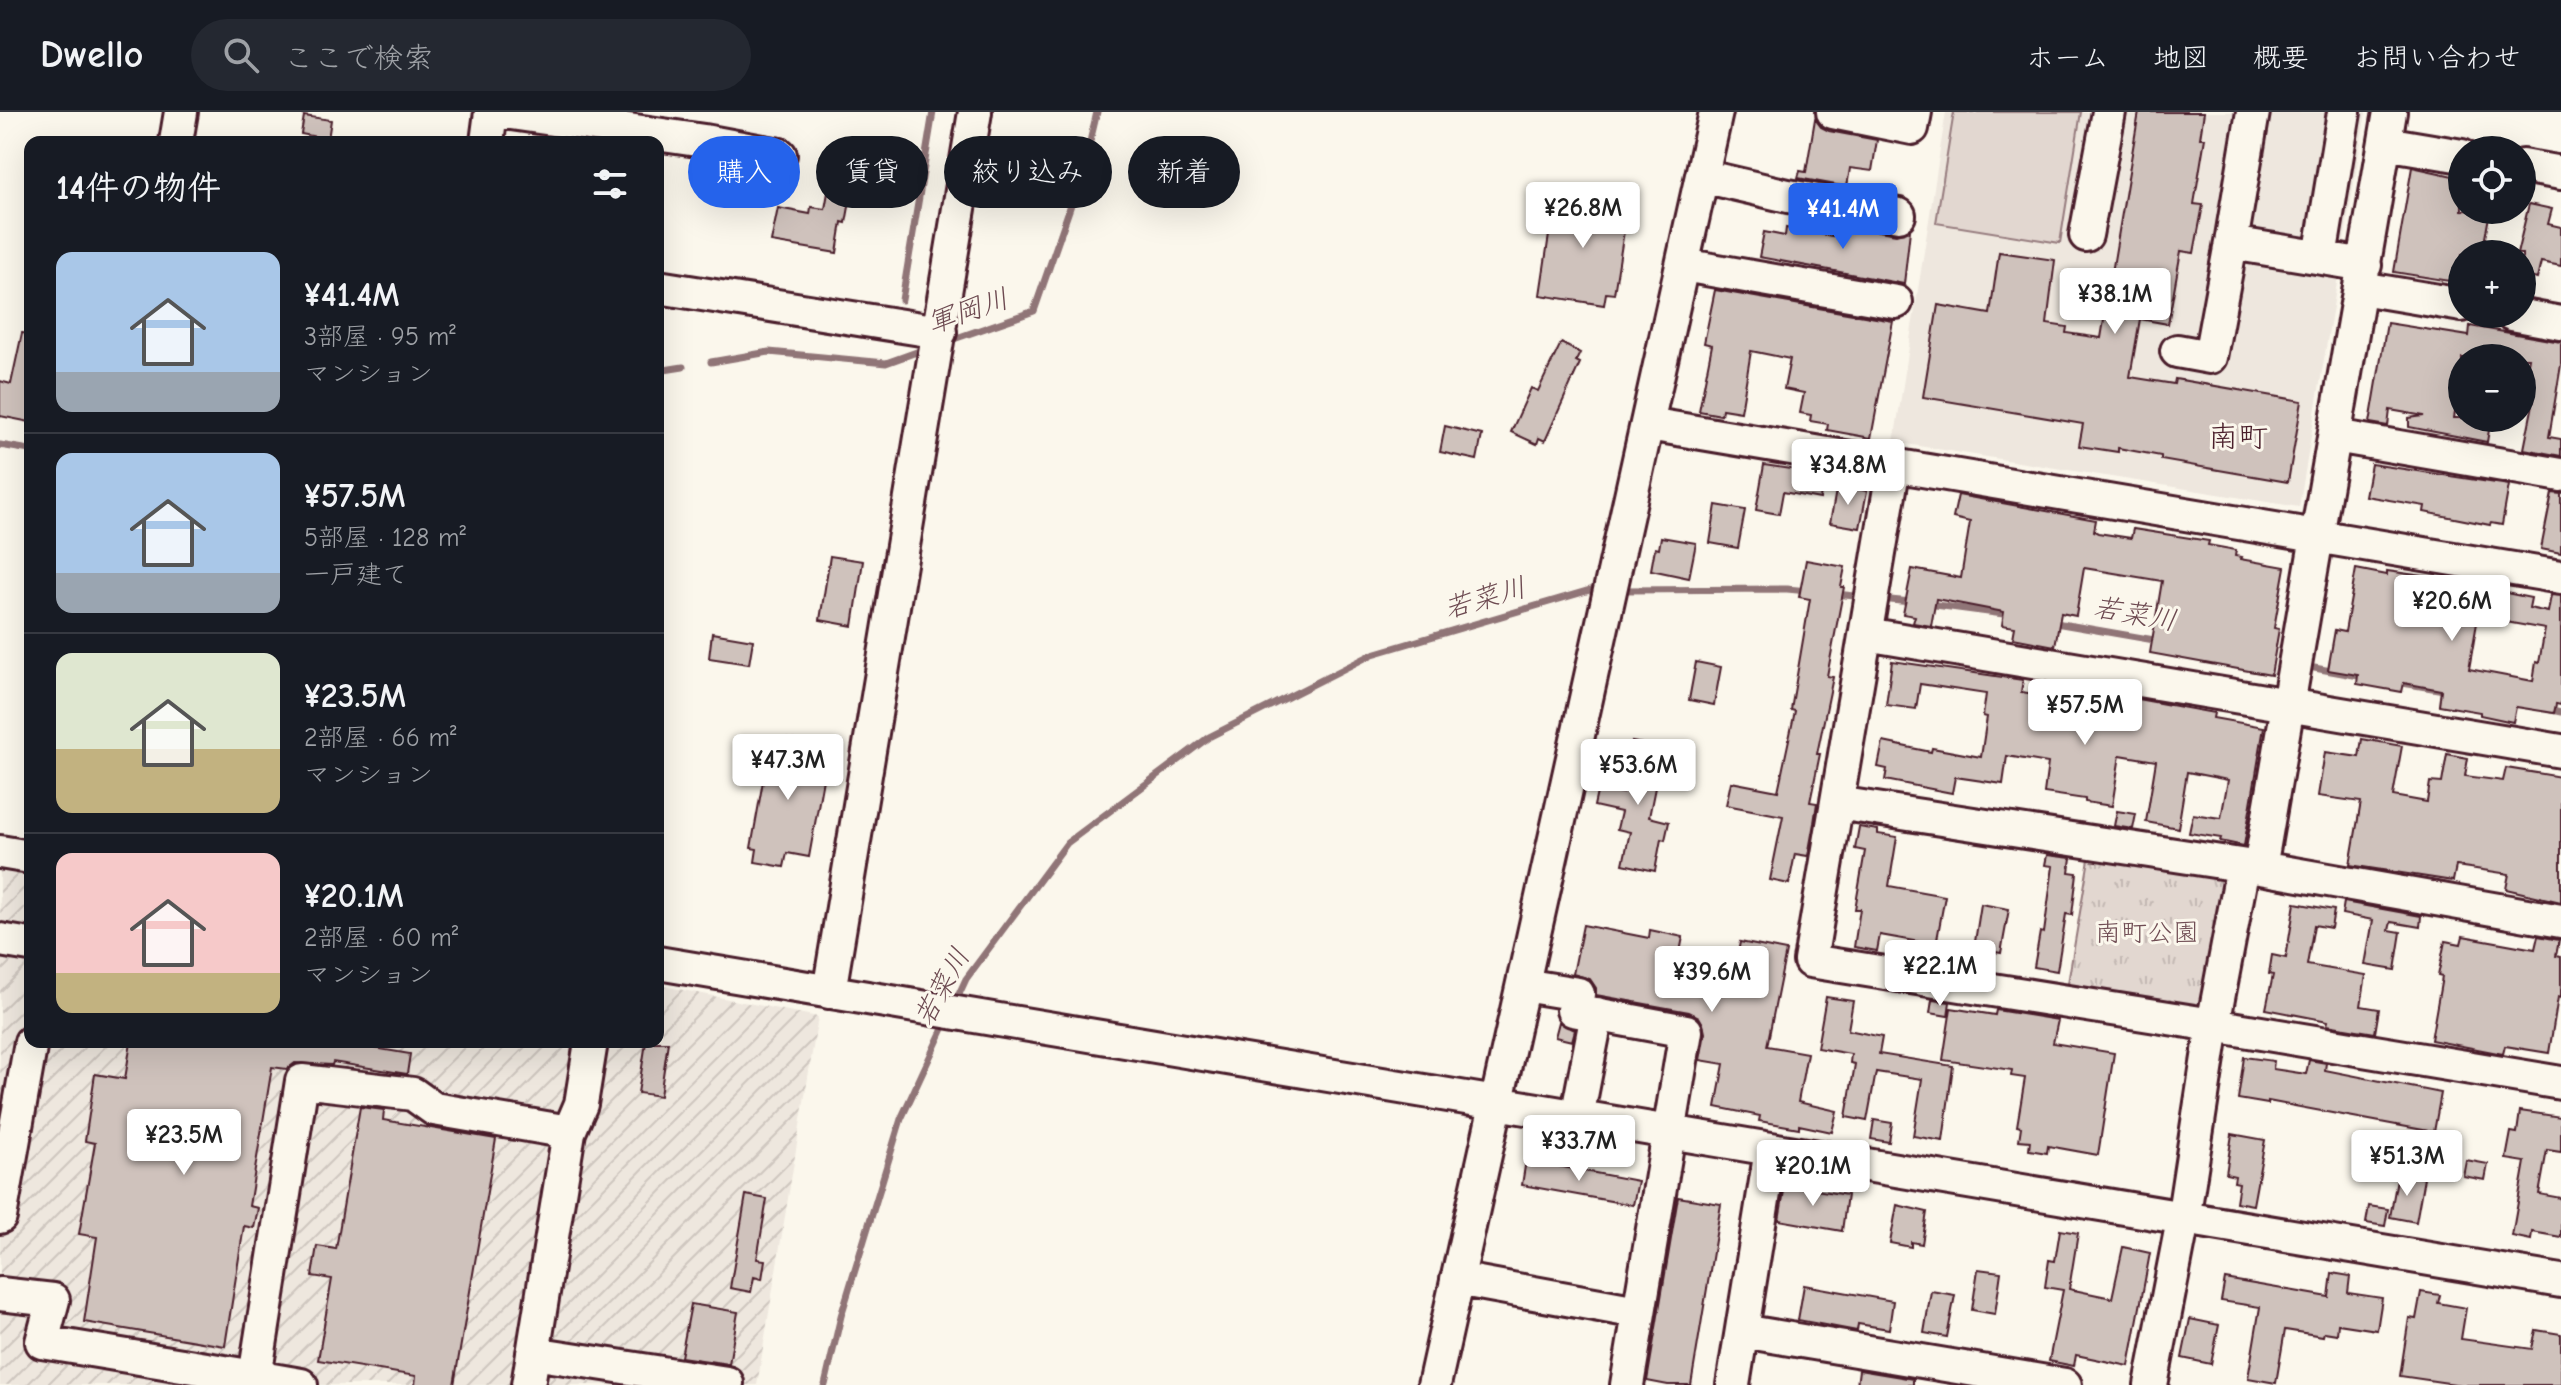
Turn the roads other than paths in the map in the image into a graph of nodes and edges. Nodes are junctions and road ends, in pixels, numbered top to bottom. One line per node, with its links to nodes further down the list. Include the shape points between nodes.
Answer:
1 (181, 112): 13 (street)
2 (491, 112): 14 (street)
3 (504, 112): 11 (street)
4 (975, 112): 31 (street)
5 (1716, 112): 19 (street)
6 (1833, 112): 7 (street, via 1912,128)
7 (1915, 112)
8 (2109, 112): 21 (street)
9 (2253, 112): 22 (street)
10 (2344, 112): 23 (street)
11 (707, 127): 15 (street)
12 (2388, 128): 16 (street); 25 (street)
13 (177, 136)
14 (488, 136)
15 (730, 136)
16 (2448, 151)
17 (2536, 169): 18 (street)
18 (2561, 173)
19 (1702, 176): 20 (street); 24 (street)
20 (1899, 215)
21 (2086, 235)
22 (2231, 243): 23 (street); 32 (street, via 2210,357)
23 (2320, 257): 25 (street)
24 (1683, 265): 28 (street); 33 (street)
25 (2363, 276): 27 (street); 34 (street)
26 (664, 288): 31 (street)
27 (2448, 301)
28 (1896, 302)
29 (2536, 318): 30 (street)
30 (2561, 323)
31 (940, 332): 51 (street)
32 (2177, 351)
33 (1648, 424): 35 (street); 50 (street)
34 (2335, 436): 36 (street); 37 (street)
35 (1894, 465): 37 (street); 39 (street)
36 (2561, 475)
37 (2317, 536): 38 (street); 40 (street)
38 (2561, 577)
39 (1866, 634): 40 (street); 42 (street)
40 (2289, 706): 41 (street); 45 (street)
41 (2561, 751)
42 (1837, 803): 45 (street); 53 (street, via 1810,961)
43 (0, 852): 44 (street)
44 (24, 856)
45 (2252, 867): 46 (street); 53 (street)
46 (2561, 921)
47 (0, 940): 48 (street)
48 (24, 944)
49 (664, 964): 51 (street)
50 (1523, 985): 52 (street, via 1578,994 1573,1010); 57 (street)
51 (829, 992): 57 (street)
52 (1597, 1014): 58 (street); 60 (street, via 1686,1031)
53 (2213, 1025): 56 (street); 63 (street)
54 (30, 1048): 62 (street)
55 (590, 1048): 59 (street, via 581,1104)
56 (2561, 1083)
57 (1496, 1104): 58 (street); 64 (street)
58 (1577, 1117): 60 (street)
59 (569, 1132): 69 (street); 70 (street, via 434,1109 413,1094 302,1081)
60 (1669, 1133): 61 (street); 67 (street)
61 (1771, 1150): 63 (street); 68 (street)
62 (0, 1217)
63 (2183, 1220): 65 (street); 78 (street)
64 (1457, 1279): 67 (street); 74 (street)
65 (2561, 1281)
66 (0, 1294): 70 (street, via 53,1300 42,1342)
67 (1638, 1312): 75 (street)
68 (1742, 1331): 76 (street); 77 (street)
69 (533, 1353): 71 (street); 73 (street)
70 (255, 1377): 72 (street)
71 (727, 1383)
72 (301, 1385)
73 (528, 1385)
74 (1434, 1385)
75 (1627, 1385)
76 (1733, 1385)
77 (2065, 1385)
78 (2151, 1385)

